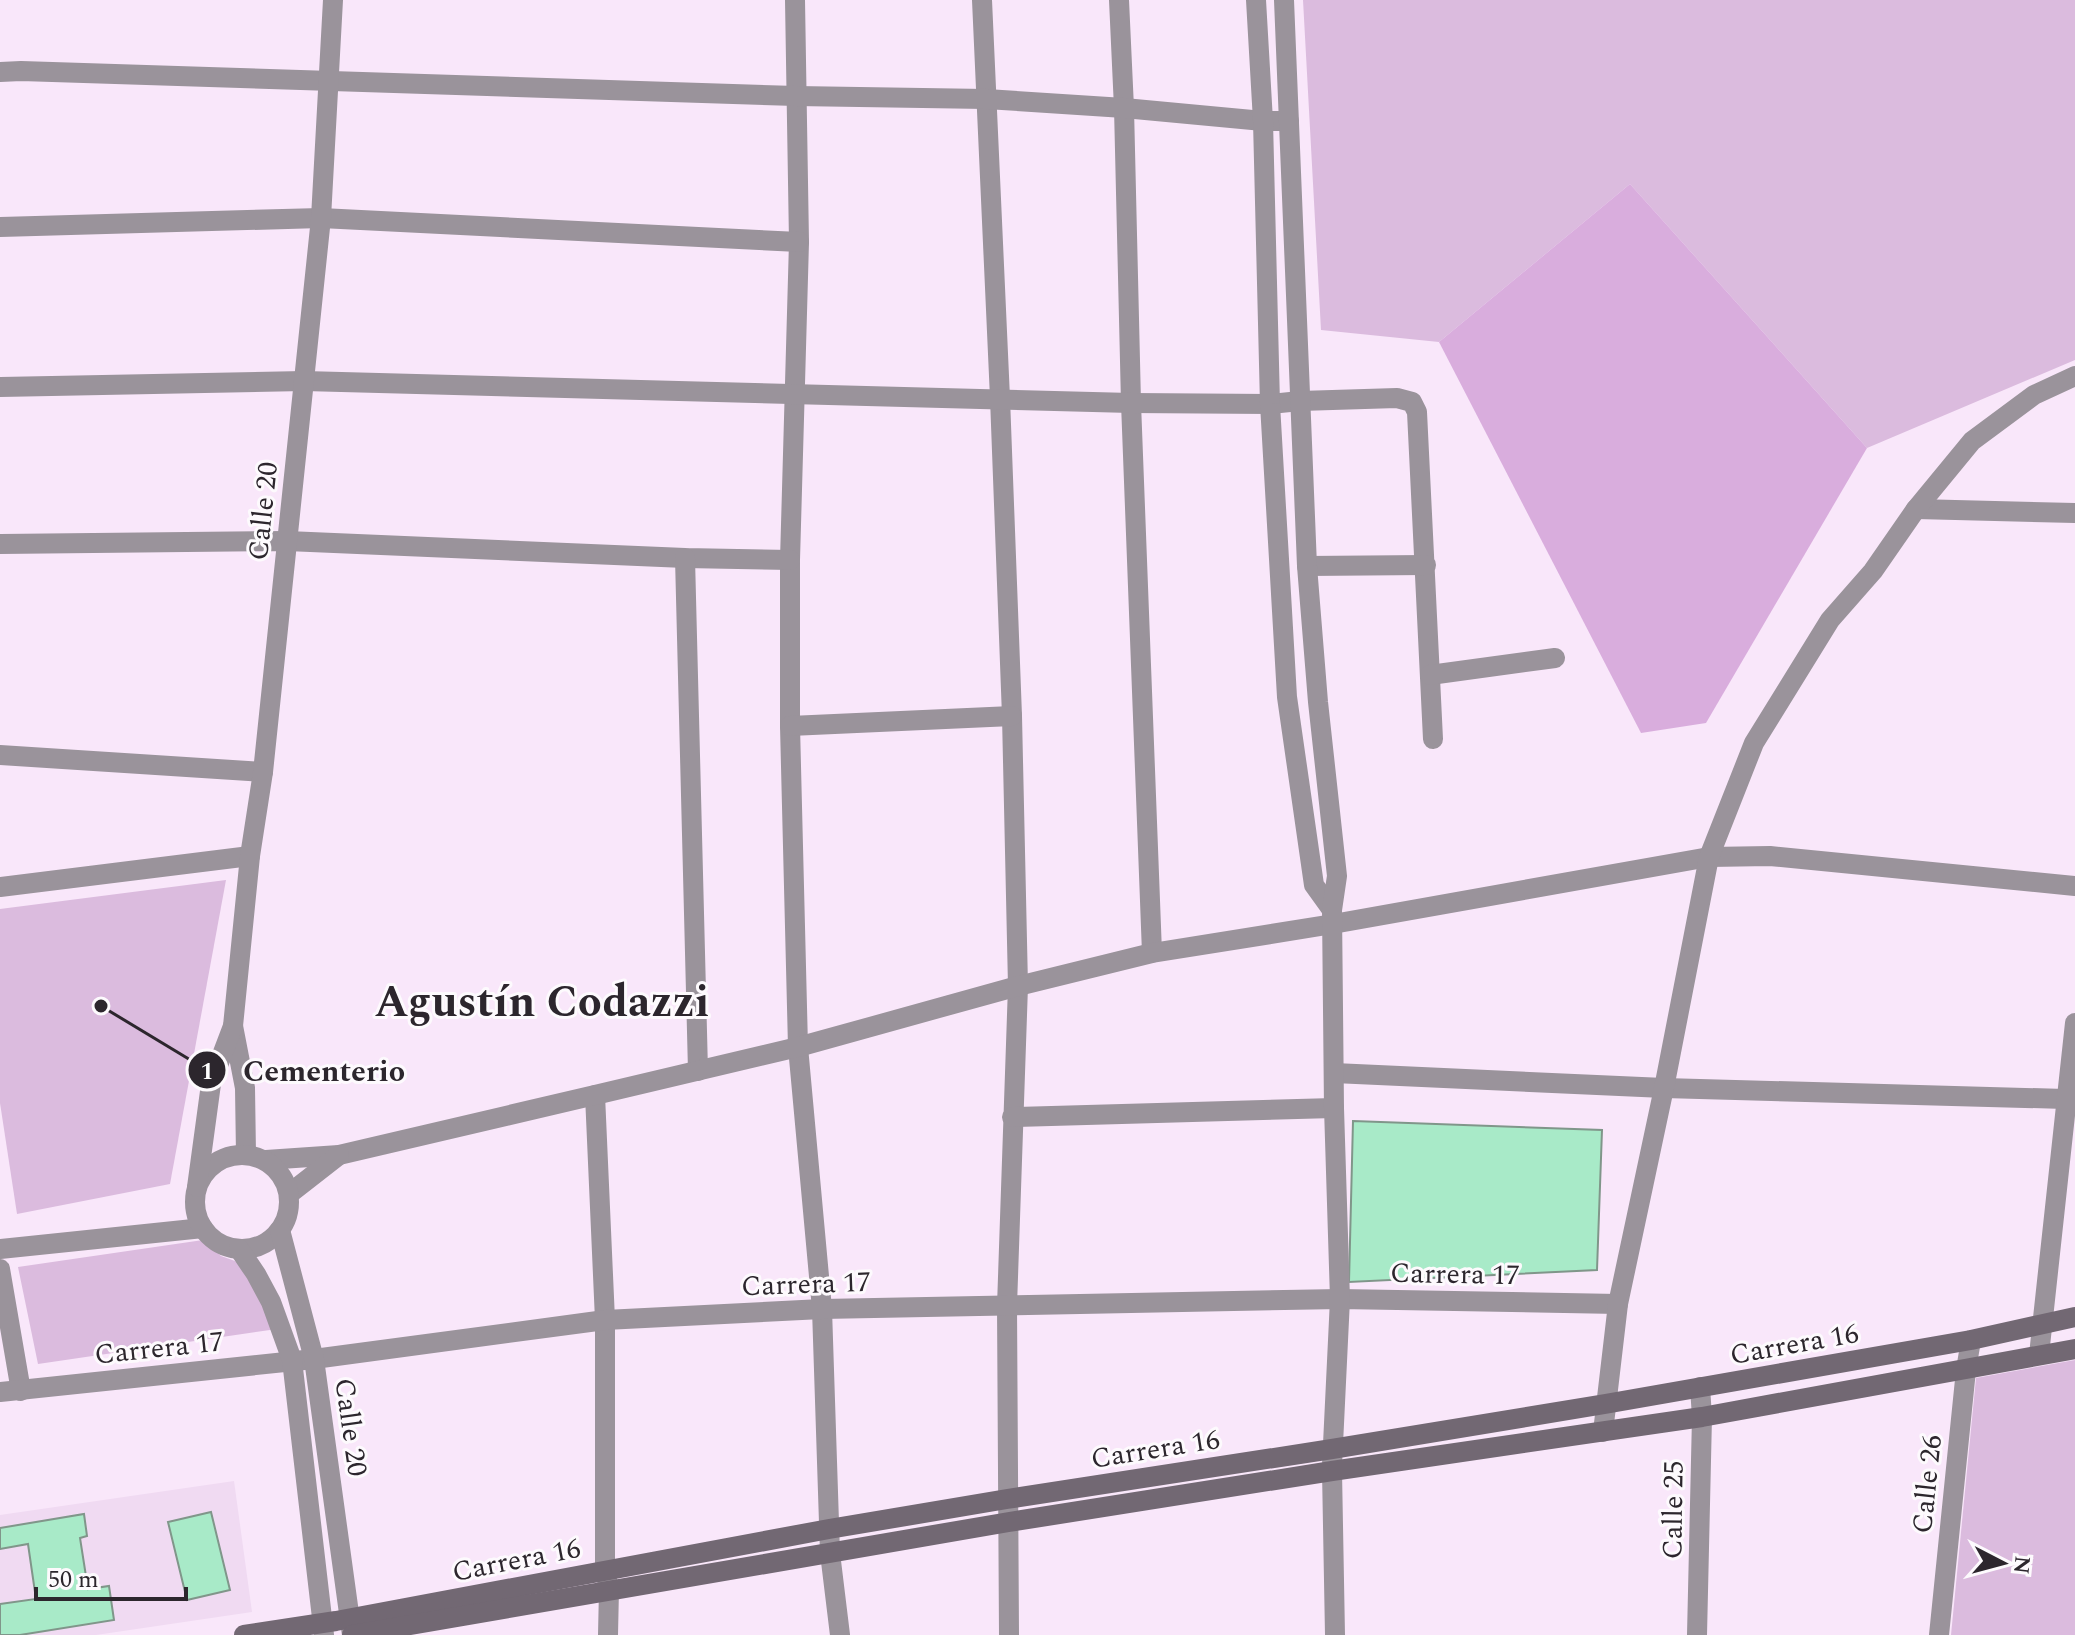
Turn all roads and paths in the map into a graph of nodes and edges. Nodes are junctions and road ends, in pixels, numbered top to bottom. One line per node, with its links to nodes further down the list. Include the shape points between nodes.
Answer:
1 (333, 0): 8 (street, Calle 20)
2 (795, 0): 9 (street)
3 (982, 0): 10 (street)
4 (1119, 0): 11 (street)
5 (1256, 0): 12 (street)
6 (1284, 0): 13 (street)
7 (0, 72): 8 (street)
8 (327, 80): 9 (street); 14 (street, Calle 20)
9 (796, 96): 10 (street); 16 (street)
10 (986, 99): 11 (street); 21 (street)
11 (1124, 108): 12 (street); 23 (street)
12 (1263, 121): 13 (street); 24 (street)
13 (1289, 121): 22 (street)
14 (321, 218): 15 (street); 16 (street); 18 (street, Calle 20)
15 (0, 227)
16 (799, 242): 20 (street)
17 (2075, 376): 25 (street, via 2034,395 1972,441)
18 (304, 381): 19 (street); 20 (street); 27 (street, Calle 20)
19 (0, 387)
20 (795, 393): 21 (street); 30 (street)
21 (1000, 398): 23 (street); 35 (street)
22 (1300, 401): 24 (street); 31 (street, via 1412,402 1417,412); 32 (street)
23 (1131, 403): 24 (street); 45 (street)
24 (1270, 404): 44 (street, via 1287,697 1314,885)
25 (1916, 509): 26 (street); 41 (street, via 1830,620 1754,743)
26 (2075, 513)
27 (287, 541): 28 (street); 29 (street); 39 (street, Calle 20)
28 (0, 544)
29 (685, 558): 30 (street); 50 (street)
30 (790, 560): 36 (street)
31 (1426, 565): 32 (street); 34 (street)
32 (1307, 566): 44 (street, via 1337,876)
33 (1555, 658): 34 (street)
34 (1430, 675): 37 (street)
35 (1012, 716): 36 (street); 46 (street)
36 (790, 726): 49 (street)
37 (1433, 739)
38 (0, 755): 39 (street)
39 (263, 772): 40 (street, Calle 20)
40 (250, 856): 43 (street); 48 (street, Calle 20)
41 (1709, 857): 42 (street, via 1770,856); 44 (street); 52 (street)
42 (2075, 886)
43 (0, 887)
44 (1332, 917): 45 (street); 51 (street)
45 (1152, 953): 46 (street)
46 (1018, 986): 49 (street); 56 (street)
47 (2075, 1023): 54 (street)
48 (233, 1026): 58 (street, Calle 20); 59 (street, Calle 20, via 211,1084)
49 (798, 1047): 50 (street); 69 (street)
50 (698, 1071): 53 (street)
51 (1334, 1073): 52 (street); 55 (street)
52 (1664, 1088): 54 (street); 67 (street)
53 (595, 1095): 57 (street); 71 (street)
54 (2065, 1099): 72 (street)
55 (1334, 1108): 56 (street); 66 (street)
56 (1012, 1117): 68 (street)
57 (339, 1155): 58 (street); 60 (street)
58 (256, 1158): 59 (street, via 225,1157 208,1169); 60 (street, via 281,1174)
59 (197, 1187): 61 (street, via 195,1208)
60 (289, 1194): 62 (street)
61 (203, 1228): 63 (street); 64 (street, via 218,1243)
62 (280, 1230): 64 (street, via 262,1245); 76 (street, Calle 20)
63 (0, 1249)
64 (239, 1249): 77 (street, Calle 20, via 271,1302)
65 (0, 1269): 80 (street)
66 (1340, 1299): 67 (street, Carrera 17); 68 (street, Carrera 17); 84 (street)
67 (1618, 1304): 81 (street)
68 (1007, 1306): 69 (street, Carrera 17); 86 (street)
69 (822, 1309): 71 (street, Carrera 17); 88 (street)
70 (2075, 1317): 72 (main road, Carrera 16)
71 (605, 1320): 76 (street, Carrera 17); 90 (street)
72 (2044, 1323): 73 (main road, Carrera 16); 75 (street)
73 (1971, 1340): 78 (street, Calle 26); 79 (main road, Carrera 16)
74 (2075, 1349): 75 (main road, Carrera 16)
75 (2039, 1355): 78 (main road, Carrera 16)
76 (314, 1359): 77 (street, Carrera 17); 91 (street, Calle 20)
77 (292, 1360): 80 (street, Carrera 17); 92 (street, Calle 20)
78 (1966, 1370): 82 (main road, Carrera 16); 99 (street, Calle 26)
79 (1700, 1387): 81 (main road, Carrera 16); 82 (street, Calle 25)
80 (10, 1392)
81 (1605, 1404): 83 (street); 84 (main road, Carrera 16)
82 (1702, 1417): 83 (main road, Carrera 16); 98 (street, Calle 25)
83 (1603, 1432): 85 (main road, Carrera 16)
84 (1332, 1449): 85 (street); 86 (main road, Carrera 16)
85 (1332, 1471): 87 (main road, Carrera 16); 97 (street)
86 (1007, 1499): 87 (street); 88 (main road, Carrera 16)
87 (1009, 1522): 89 (main road, Carrera 16); 96 (street)
88 (829, 1529): 89 (street); 90 (main road, Carrera 16)
89 (830, 1553): 90 (main road, Carrera 16); 95 (street)
90 (607, 1580): 91 (main road, Carrera 16); 94 (street)
91 (351, 1626): 92 (main road, Carrera 16)
92 (323, 1629): 93 (main road, Carrera 16)
93 (244, 1635)
94 (608, 1635)
95 (840, 1635)
96 (1009, 1635)
97 (1335, 1635)
98 (1697, 1635)
99 (1939, 1635)

